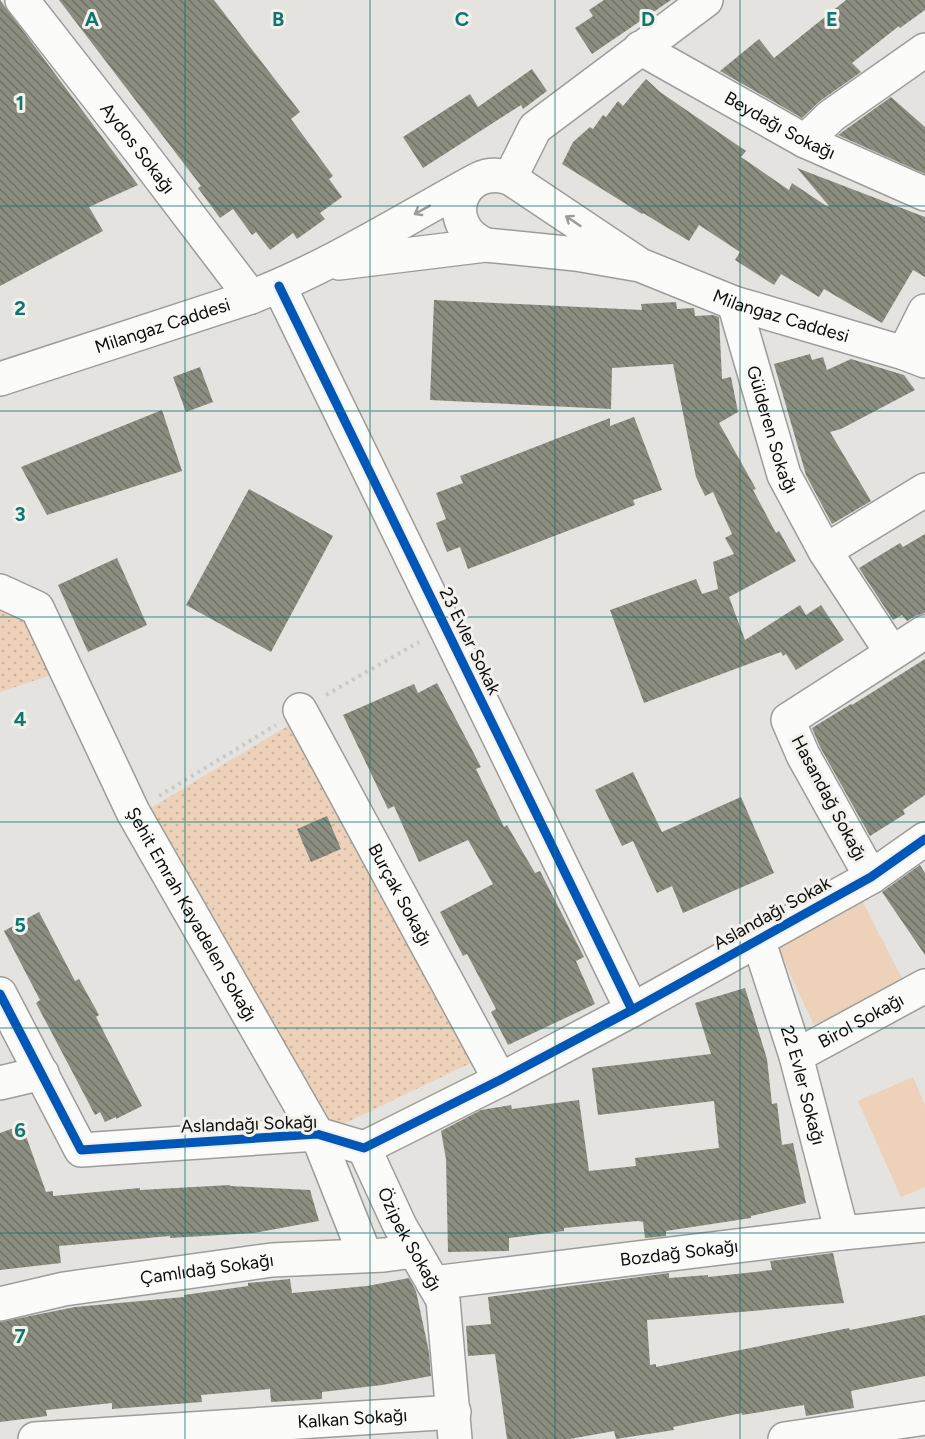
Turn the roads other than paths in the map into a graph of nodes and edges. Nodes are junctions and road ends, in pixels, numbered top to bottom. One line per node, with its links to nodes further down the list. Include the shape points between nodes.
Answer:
1 (22, 0): 12 (street, Aydos Sokağı, via 140,151)
2 (706, 0): 3 (street)
3 (640, 48): 5 (street, Beydağı Sokağı); 7 (street, via 535,128)
4 (925, 50): 5 (street, via 831,116)
5 (805, 141): 8 (street, Beydağı Sokağı)
6 (473, 182): 7 (street, Milangaz Caddesi, via 491,175); 9 (street, via 460,200 461,222 475,240); 11 (street, Milangaz Caddesi, one-way to 11)
7 (515, 182): 9 (street, Milangaz Caddesi, via 529,206 529,217 518,236); 10 (street, Milangaz Caddesi, one-way to 7)
8 (925, 194)
9 (494, 245): 10 (street, Milangaz Caddesi); 11 (street, Milangaz Caddesi)
10 (640, 265): 13 (street, Milangaz Caddesi)
11 (323, 266): 12 (street, Milangaz Caddesi)
12 (265, 292): 16 (street, Milangaz Caddesi); 28 (street, 23 Evler Sokak)
13 (734, 303): 15 (street, Milangaz Caddesi); 18 (street, Gülderen Sokağı, via 784,474)
14 (925, 310): 15 (street)
15 (915, 357)
16 (0, 379)
17 (925, 490): 18 (street)
18 (825, 551): 21 (street, Gülderen Sokağı)
19 (0, 591): 33 (street, Şehit Emrah Kayadelen Sokağı, via 37,608 133,812)
20 (925, 632): 21 (street)
21 (892, 653): 24 (street, Hasandağ Sokağı, via 788,720 803,755)
22 (300, 710): 31 (street, Burçak Sokağı)
23 (925, 839): 24 (street, Aslandağı Sokak)
24 (871, 877): 25 (street, Aslandağı Sokak)
25 (758, 939): 28 (street, Aslandağı Sokak); 29 (street, 22 Evler Sokağı)
26 (925, 986): 29 (street, Birol Sokağı)
27 (0, 994): 30 (street, Aslandağı Sokağı)
28 (632, 1010): 31 (street)
29 (796, 1056): 36 (street, 22 Evler Sokağı)
30 (42, 1073): 32 (street); 33 (street, Aslandağı Sokağı, via 81,1150)
31 (500, 1080): 34 (street)
32 (0, 1083)
33 (317, 1134): 34 (street, Aslandağı Sokağı); 38 (street, Şehit Emrah Kayadelen Sokağı)
34 (364, 1148): 37 (street, Özipek Sokağı)
35 (925, 1225): 36 (street, Bozdağ Sokağı)
36 (842, 1233): 39 (street, Bozdağ Sokağı)
37 (414, 1251): 38 (street, Çamlıdağ Sokağı); 39 (street, Özipek Sokağı)
38 (365, 1256): 40 (street, Çamlıdağ Sokağı, via 262,1261 64,1289)
39 (433, 1283): 42 (street, Özipek Sokağı, via 442,1300)
40 (0, 1304)
41 (925, 1418): 44 (street)
42 (455, 1426): 43 (street, Kalkan Sokağı)
43 (35, 1439)
44 (785, 1439)

